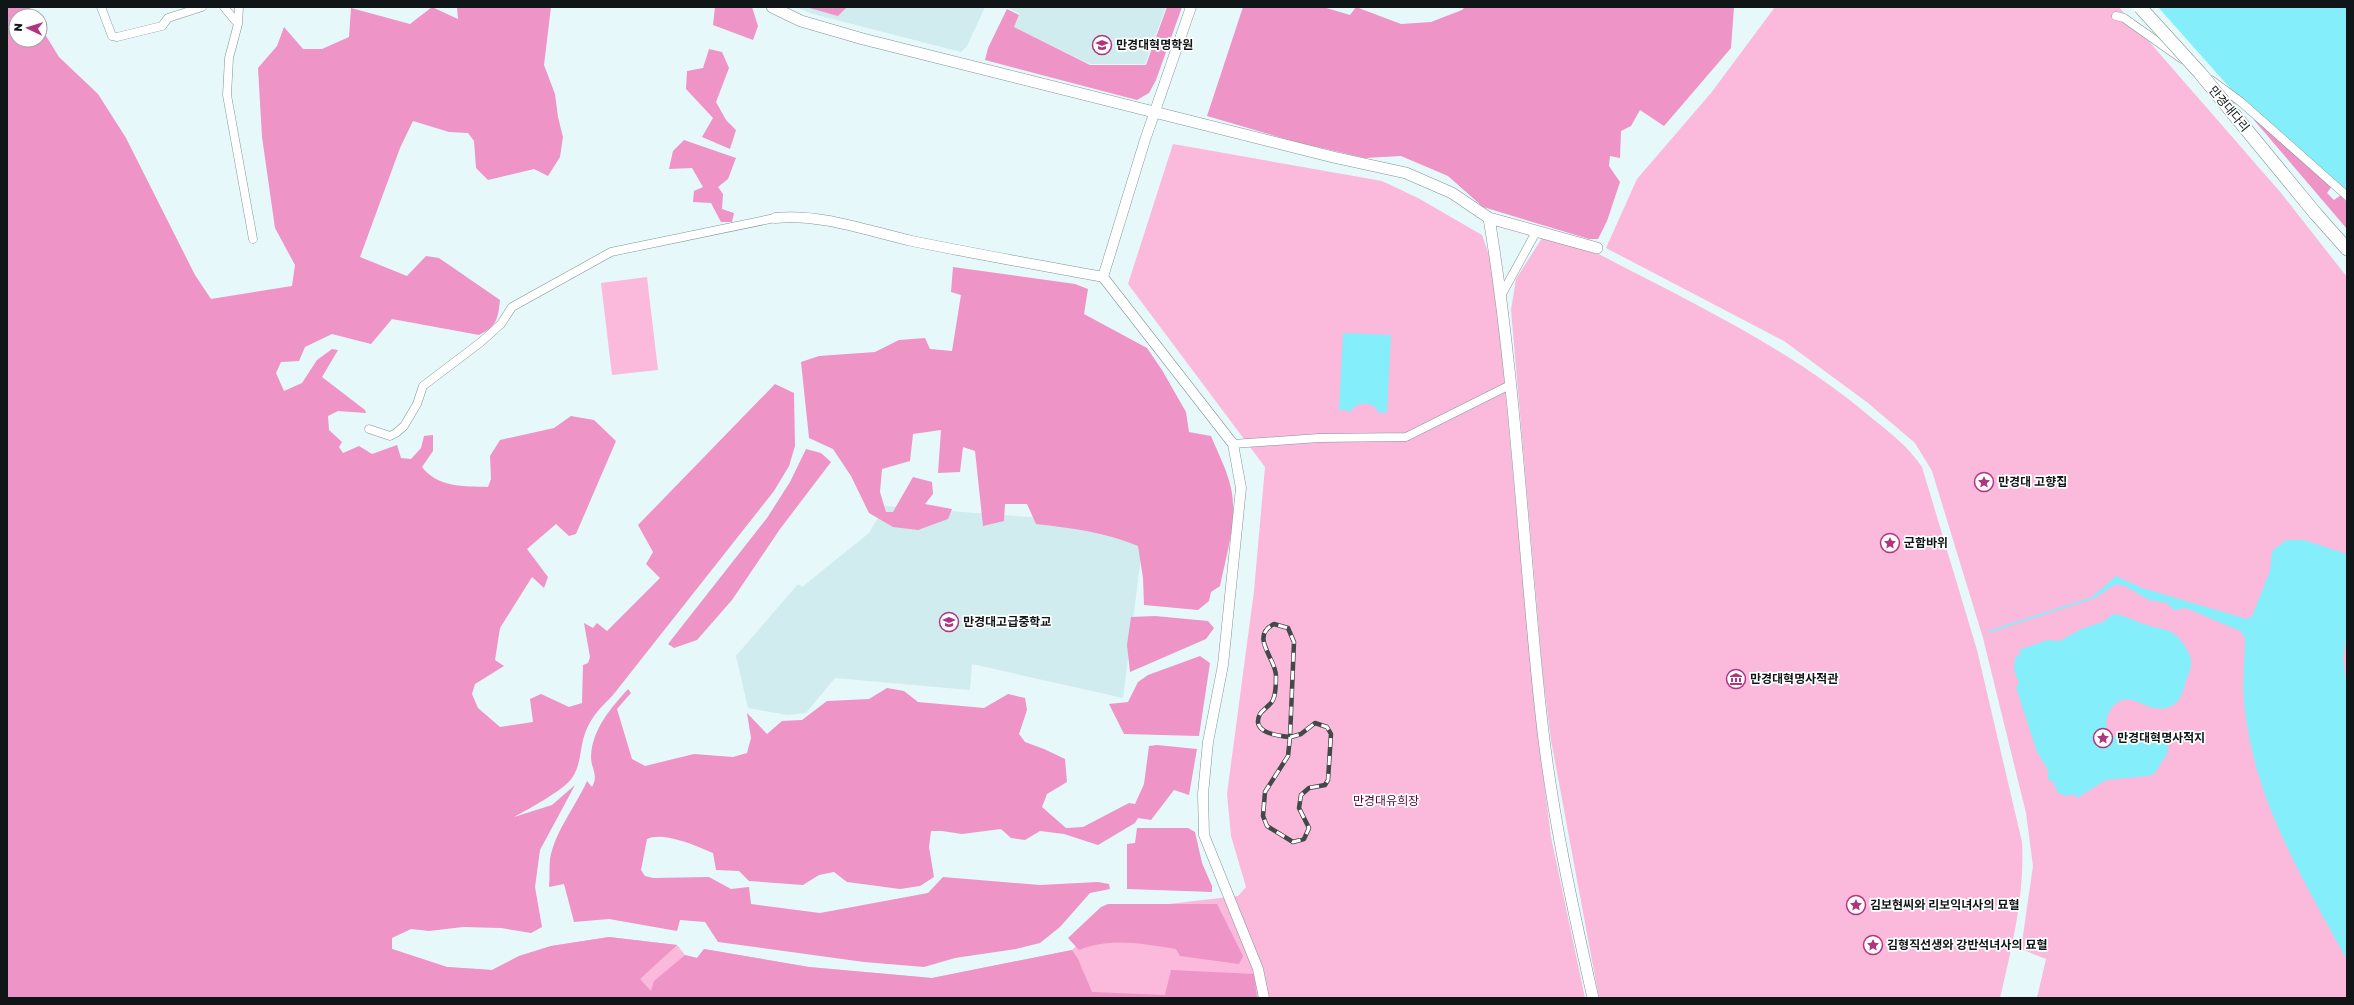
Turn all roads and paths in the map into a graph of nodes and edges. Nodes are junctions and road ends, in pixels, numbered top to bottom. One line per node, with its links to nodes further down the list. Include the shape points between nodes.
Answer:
1 (101, 7): 2 (street, via 112,36 117,37 162,26 168,18)
2 (202, 7)
3 (224, 7): 9 (street)
4 (239, 7): 9 (street)
5 (772, 7): 10 (main road, via 801,21 863,39)
6 (1191, 7): 10 (street)
7 (2140, 7): 17 (highway, 만경대다리, bridge, via 2200,73)
8 (2116, 16): 11 (street, via 2124,18 2241,102)
9 (238, 24): 15 (street, via 229,58 227,95)
10 (1156, 113): 13 (main road, via 1406,173 1452,193); 18 (street, via 1145,140)
11 (2347, 196)
12 (775, 218): 18 (street, via 809,218 914,241); 21 (street, via 611,252 512,307 501,324 481,342 423,386 417,404 404,426 396,433 390,436)
13 (1489, 218): 14 (main road); 19 (main road)
14 (1536, 232): 16 (main road); 19 (street)
15 (253, 239)
16 (1597, 248)
17 (2347, 249)
18 (1103, 276): 22 (street)
19 (1502, 294): 20 (main road)
20 (1510, 385): 22 (street, via 1406,437 1319,438); 24 (main road, via 1541,716 1560,835)
21 (369, 429)
22 (1233, 444): 23 (street, via 1241,488 1223,665 1208,742 1203,794 1204,835 1258,969)
23 (1264, 998)
24 (1593, 998)

